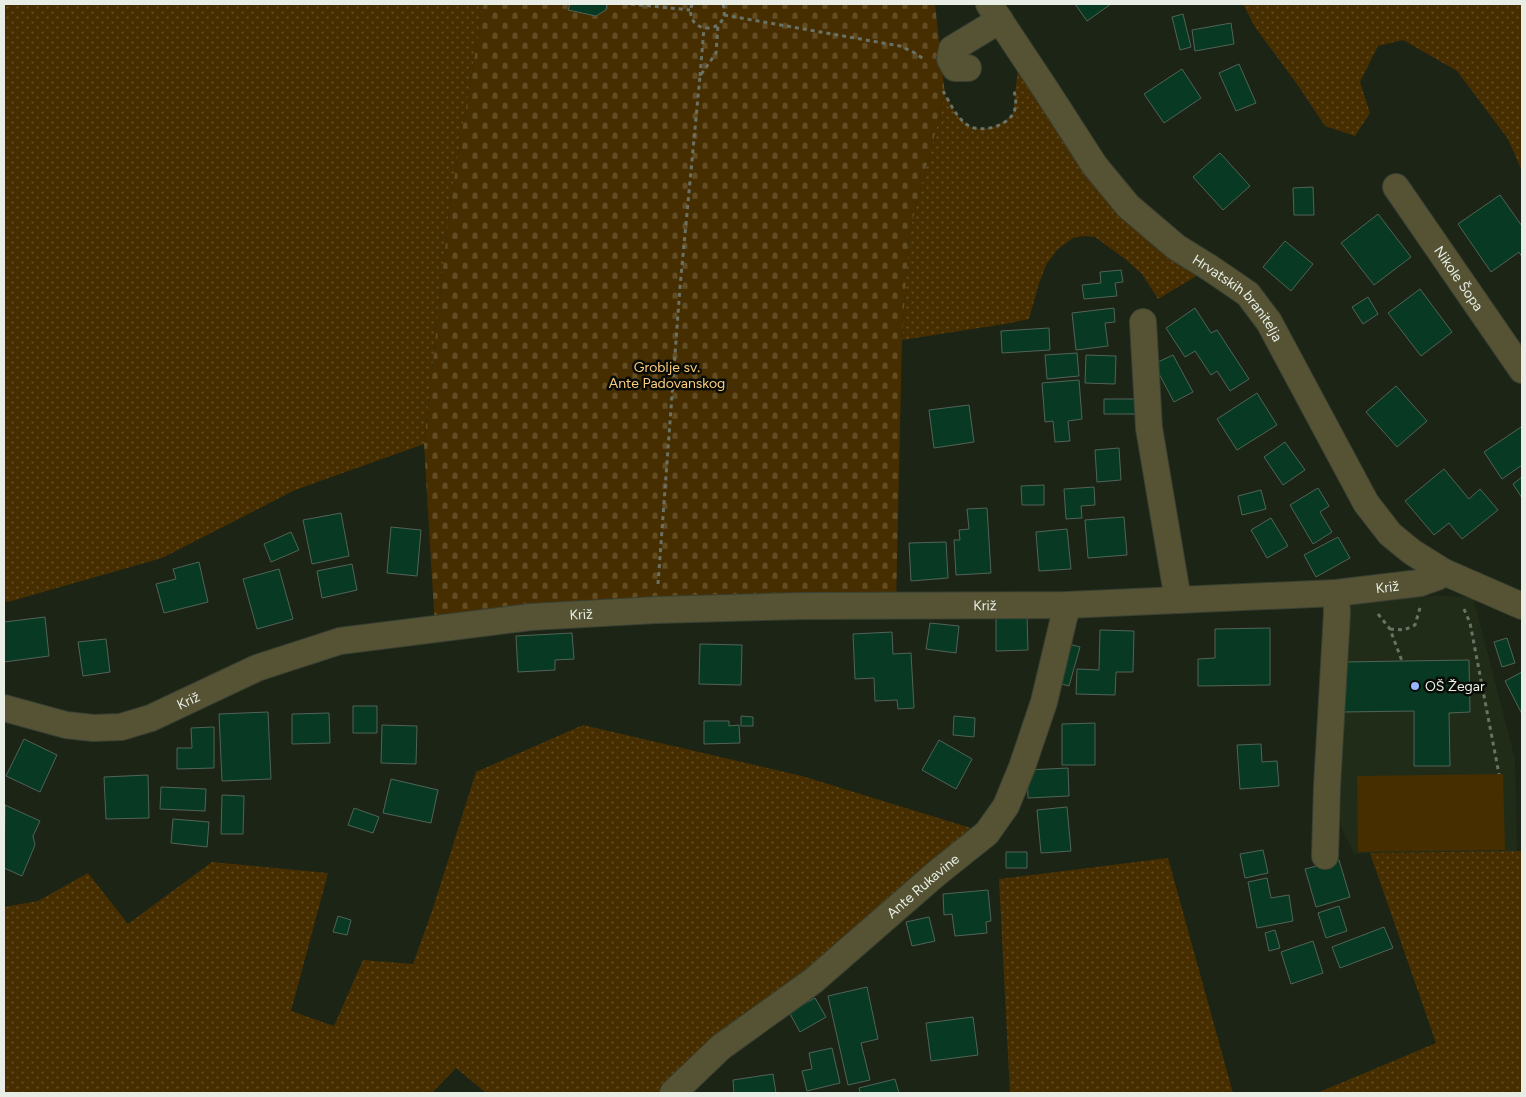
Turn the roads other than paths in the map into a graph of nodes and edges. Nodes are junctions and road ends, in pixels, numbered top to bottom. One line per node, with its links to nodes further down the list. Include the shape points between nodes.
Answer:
1 (994, 12): 2 (street, via 952,49 950,59 955,68); 6 (street, Hrvatskih branitelja, via 1095,166 1128,206 1176,247 1248,294 1269,322 1366,503 1390,534 1412,552)
2 (968, 68)
3 (1396, 187): 5 (street, Nikole Šopa)
4 (1143, 322): 7 (street, via 1149,428)
5 (1522, 370)
6 (1433, 577): 8 (street, Križ); 10 (street, Hrvatskih branitelja, via 1480,587)
7 (1178, 600): 8 (street, Križ); 9 (street, Križ)
8 (1337, 603): 12 (street)
9 (1067, 605): 11 (street, Križ, via 802,606 531,617 340,641 256,668 151,718 121,727 66,725); 13 (street, Ante Rukavine, via 1044,702 1022,767 1006,806 988,833 813,981 721,1047)
10 (1522, 606)
11 (4, 708)
12 (1325, 856)
13 (673, 1093)

